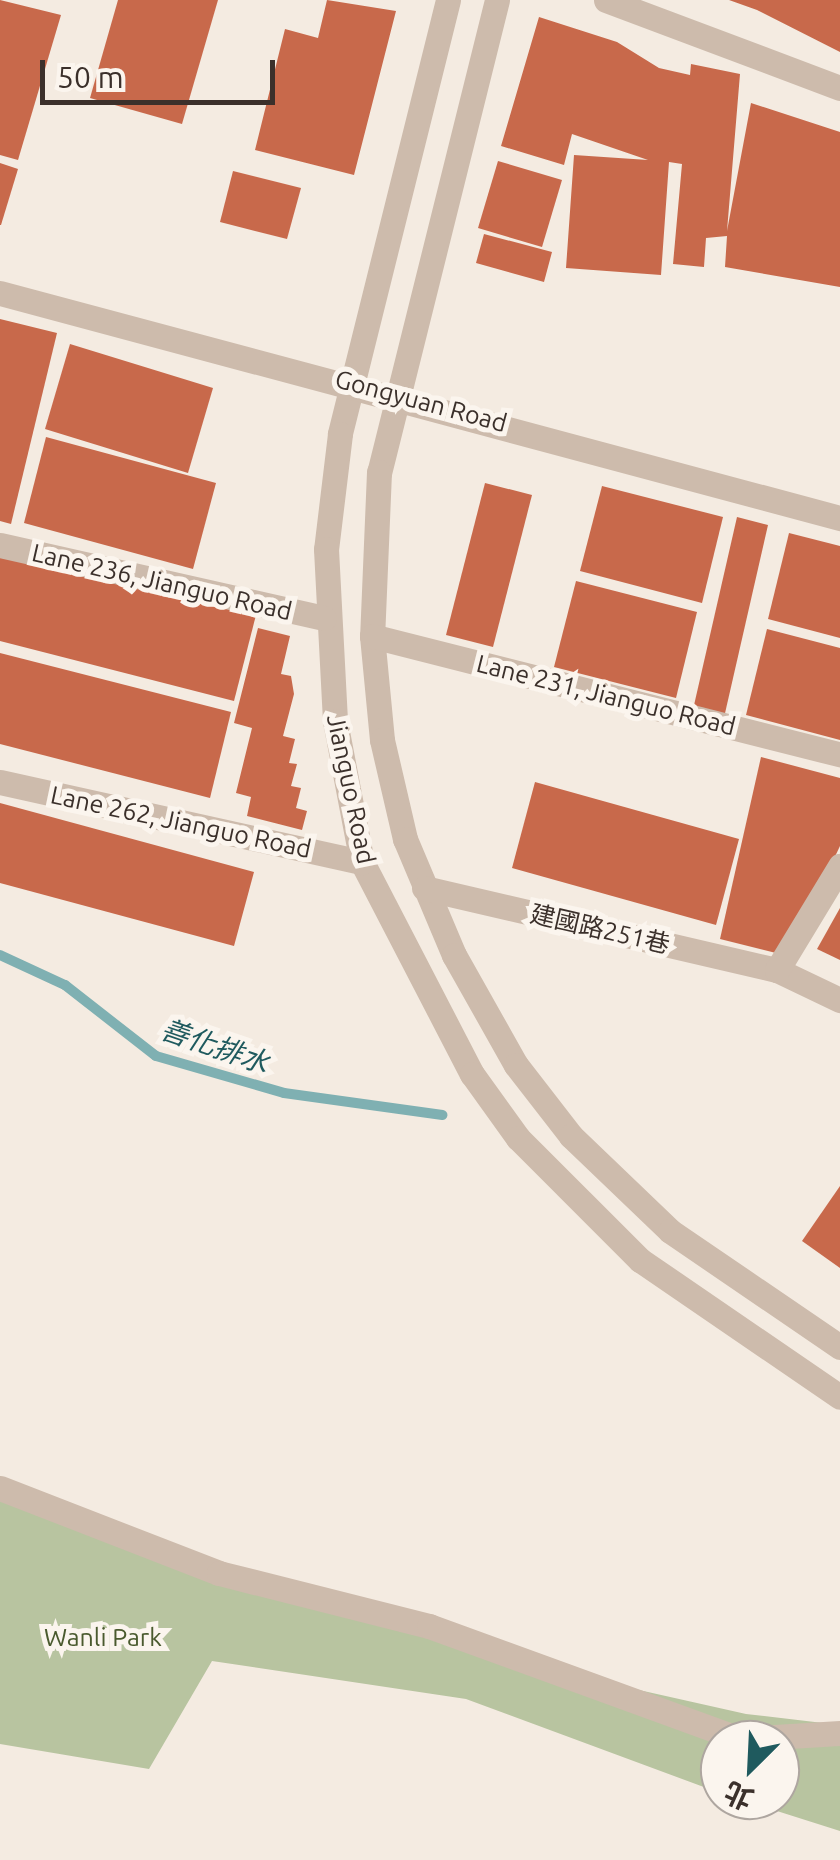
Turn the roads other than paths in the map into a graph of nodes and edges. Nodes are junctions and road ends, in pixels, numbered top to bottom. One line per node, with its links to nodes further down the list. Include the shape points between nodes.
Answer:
1 (448, 0): 6 (street, Jianguo Road)
2 (497, 0): 7 (street, Jianguo Road)
3 (606, 0): 4 (street)
4 (840, 88)
5 (0, 293): 6 (street, Gongyuan Road)
6 (353, 382): 7 (street, Gongyuan Road); 10 (street, Jianguo Road, via 338,453)
7 (394, 393): 8 (street, Gongyuan Road); 11 (street, Jianguo Road, via 379,472)
8 (840, 518)
9 (0, 546): 10 (street, Lane 236, Jianguo Road)
10 (324, 618): 14 (street, Jianguo Road)
11 (372, 636): 12 (street, Lane 231, Jianguo Road); 16 (street, Jianguo Road, via 382,740)
12 (840, 754)
13 (0, 782): 14 (street, Lane 262, Jianguo Road)
14 (362, 862): 20 (street, Jianguo Road, via 492,1105 518,1138 640,1260)
15 (840, 866): 17 (street)
16 (424, 888): 17 (street, 建國路251巷); 19 (street, Jianguo Road, via 537,1095 571,1136 670,1231)
17 (777, 970): 18 (street, 建國路251巷)
18 (840, 1000)
19 (840, 1347)
20 (840, 1397)
21 (0, 1488): 22 (street, via 218,1573 429,1626 739,1738)
22 (840, 1732)

